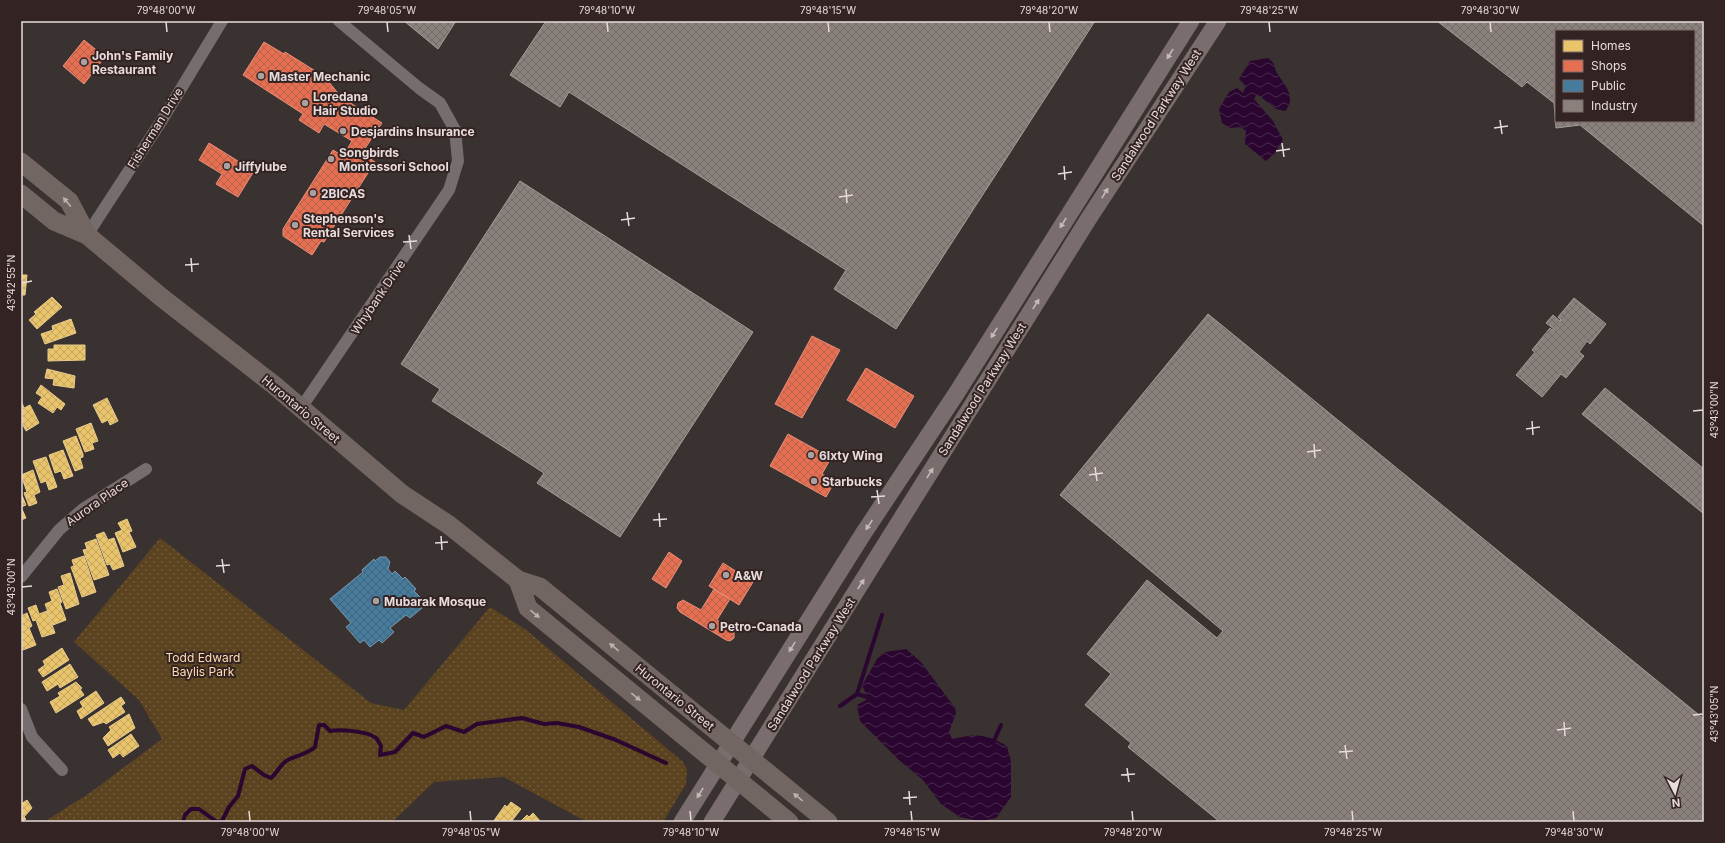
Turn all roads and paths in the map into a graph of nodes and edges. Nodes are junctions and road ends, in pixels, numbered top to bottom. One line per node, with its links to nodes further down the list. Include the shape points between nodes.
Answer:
1 (222, 21): 7 (street, Fisherman Drive, via 162,120)
2 (339, 21): 8 (street, Whybank Drive, via 440,103 455,130 458,161 449,190)
3 (1191, 21): 13 (main road, Sandalwood Parkway West, one-way to 13)
4 (1218, 21): 14 (main road, Sandalwood Parkway West, one-way to 4, via 1102,198)
5 (21, 162): 7 (main road, Hurontario Street, one-way to 5, via 69,201)
6 (21, 194): 7 (main road, Hurontario Street, via 54,221)
7 (86, 236): 8 (main road, Hurontario Street)
8 (301, 408): 11 (main road, Hurontario Street, via 402,494 449,525)
9 (146, 469): 10 (street, Aurora Place, via 84,509 59,530)
10 (21, 577)
11 (518, 580): 13 (main road, Hurontario Street, one-way to 11, via 540,587); 15 (main road, Hurontario Street, one-way to 15, via 528,608)
12 (21, 709): 16 (street, via 32,737)
13 (732, 743): 14 (main road, Hurontario Street); 15 (main road, Sandalwood Parkway West)
14 (751, 759): 17 (main road, Sandalwood Parkway West); 21 (main road, Hurontario Street, one-way to 14)
15 (718, 764): 17 (main road, Hurontario Street); 18 (main road, Sandalwood Parkway West, one-way to 18)
16 (62, 770)
17 (738, 780): 19 (main road, Sandalwood Parkway West); 20 (main road, Hurontario Street)
18 (682, 822)
19 (712, 822)
20 (789, 822)
21 (828, 822)

